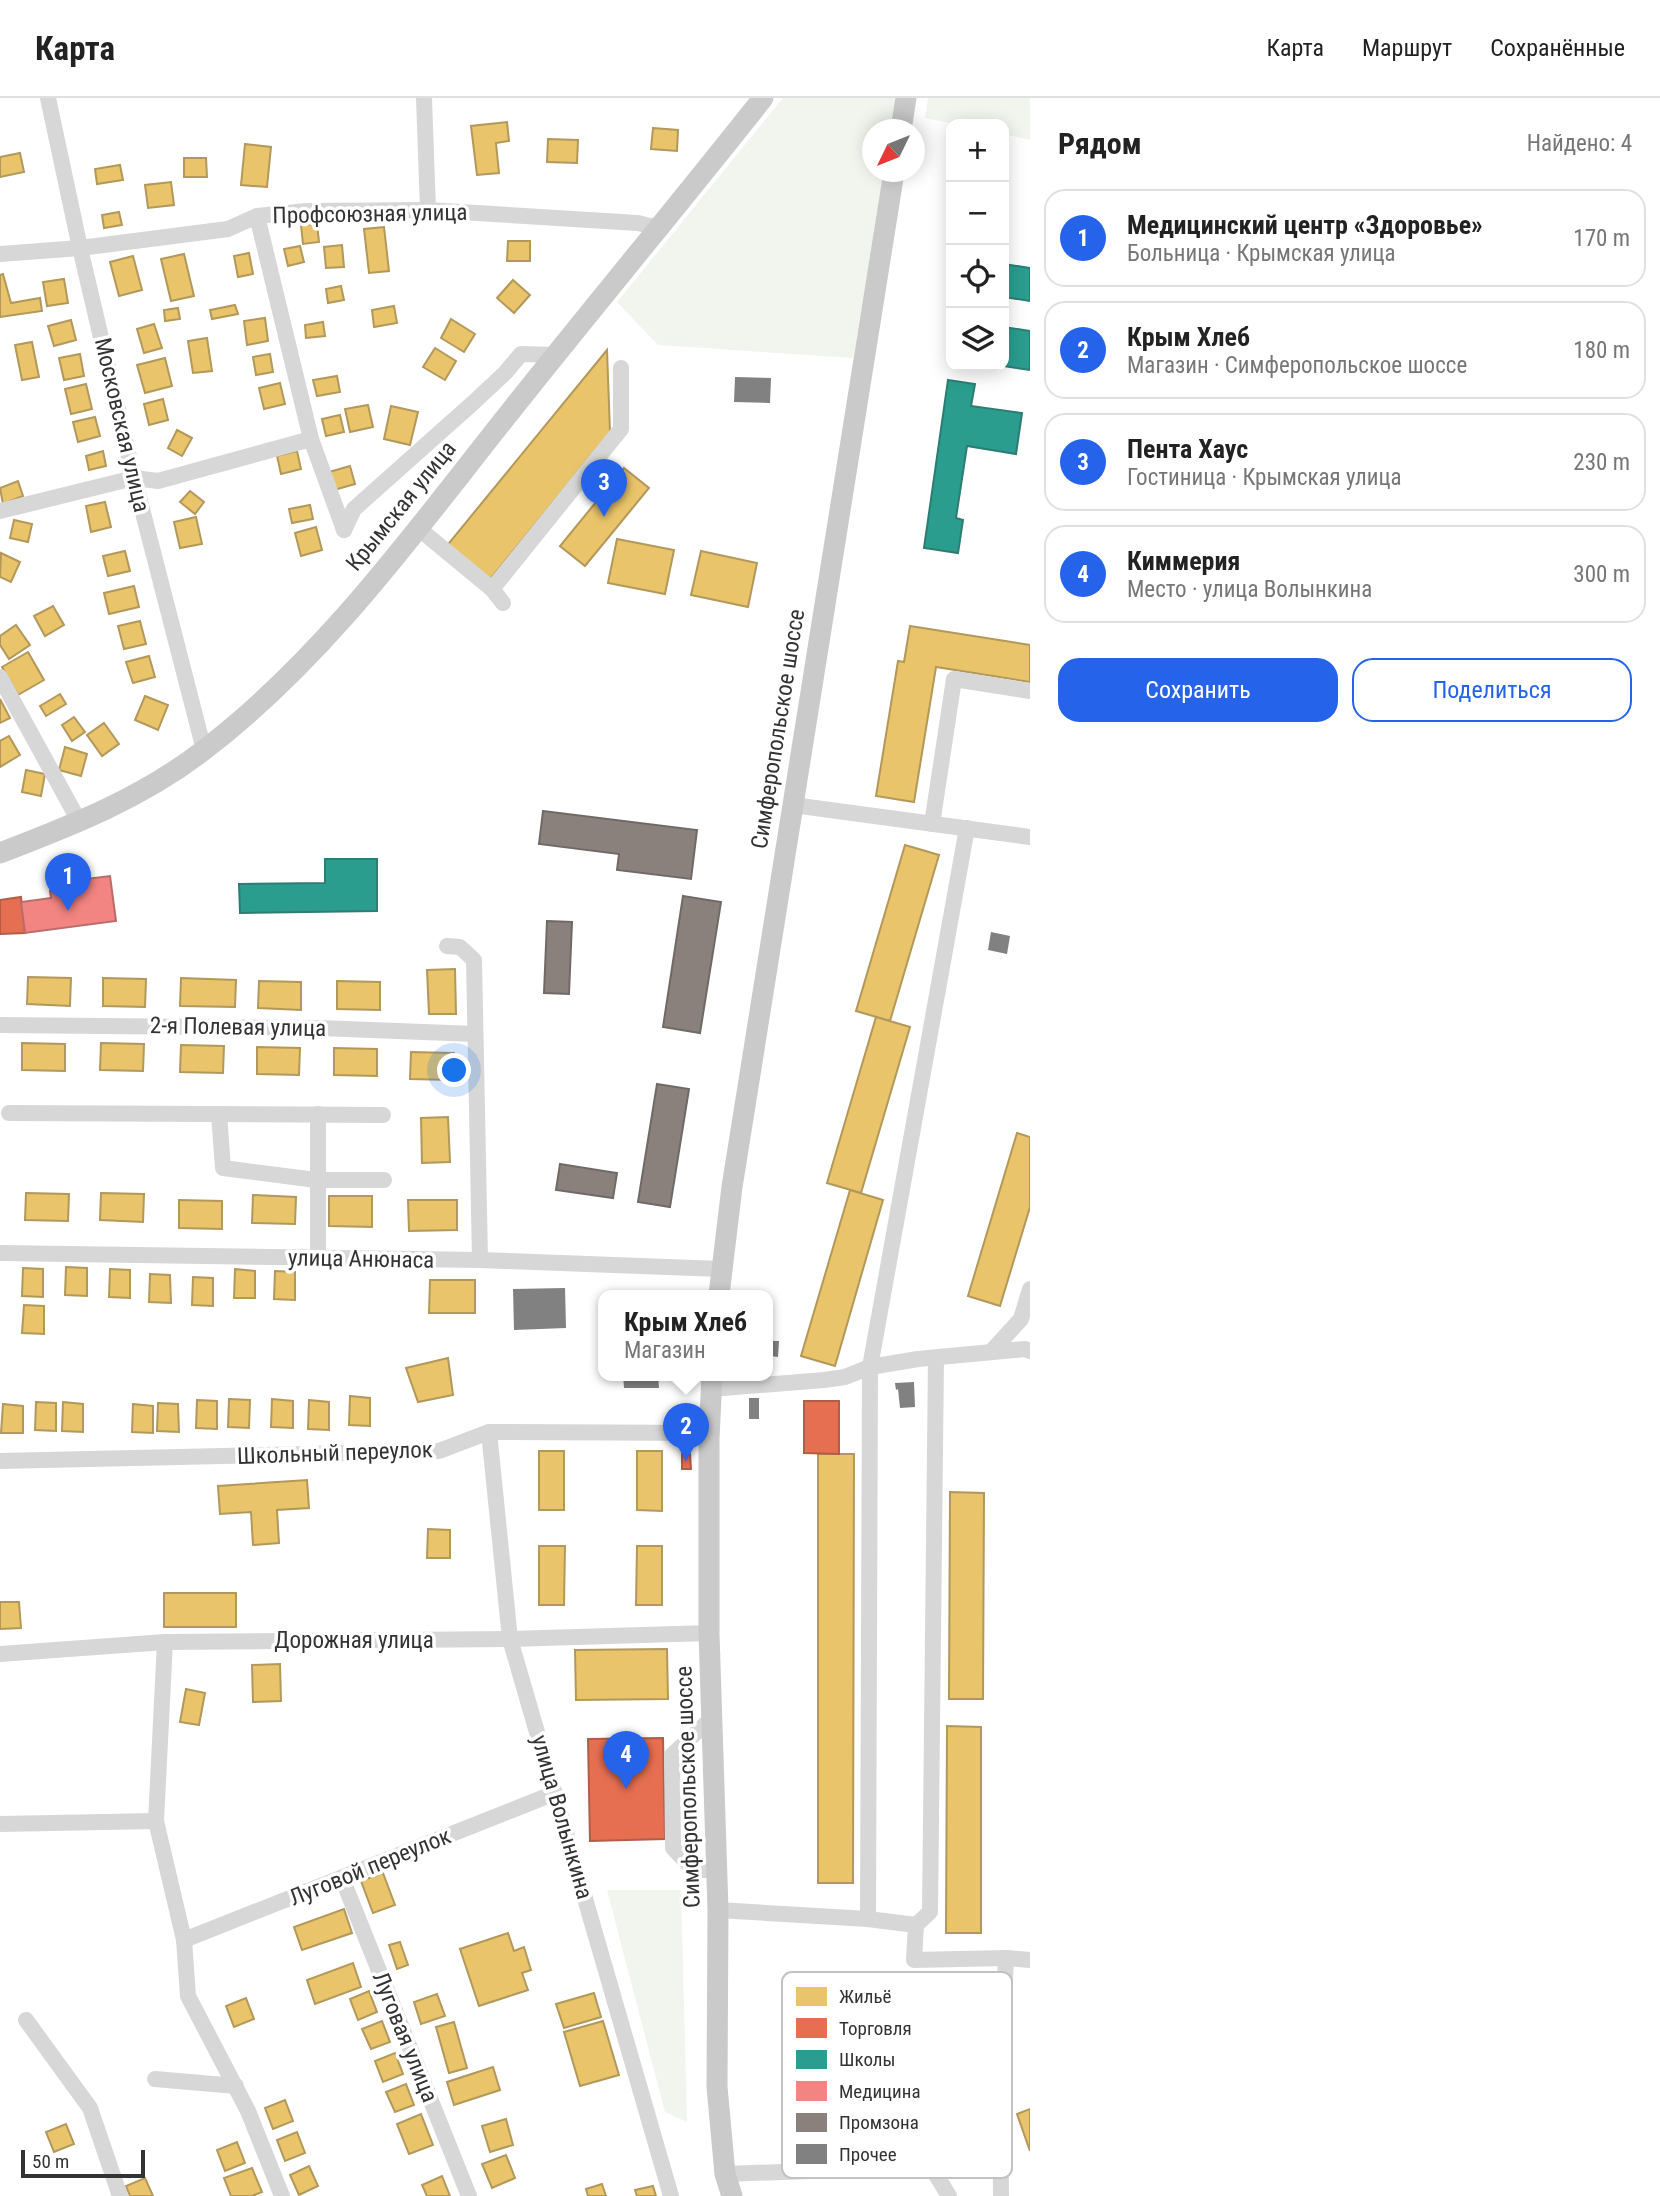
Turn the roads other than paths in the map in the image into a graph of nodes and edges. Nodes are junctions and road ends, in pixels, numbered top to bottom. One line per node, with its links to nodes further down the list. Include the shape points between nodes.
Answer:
1 (48, 98): 10 (street, Московская улица)
2 (424, 98): 7 (street)
3 (763, 98): 9 (main road, Крымская улица)
4 (906, 98): 5 (main road)
5 (903, 119)
6 (892, 182): 23 (main road, Симферопольское шоссе)
7 (428, 210): 8 (street, Профсоюзная улица); 9 (street, Профсоюзная улица)
8 (257, 216): 10 (street, Профсоюзная улица, via 228,229); 14 (street)
9 (659, 228): 12 (main road, Крымская улица)
10 (80, 248): 11 (street, Профсоюзная улица); 15 (street, Московская улица)
11 (0, 254)
12 (555, 355): 14 (street, via 521,354 506,373 354,509 344,530); 17 (main road, Крымская улица)
13 (621, 368): 18 (street, via 621,429)
14 (311, 439): 15 (street, via 158,481)
15 (134, 478): 16 (street); 22 (street, Московская улица)
16 (0, 511)
17 (418, 528): 18 (street); 22 (main road, Крымская улица, via 282,682)
18 (492, 589): 19 (street)
19 (503, 603)
20 (0, 677): 24 (street)
21 (1030, 691): 25 (street, via 954,679)
22 (204, 750): 24 (main road, Крымская улица, via 148,789)
23 (793, 805): 25 (street); 41 (main road, Симферопольское шоссе)
24 (80, 823): 28 (main road, Крымская улица)
25 (932, 824): 26 (street)
26 (967, 828): 27 (street); 47 (street)
27 (1030, 837)
28 (0, 853)
29 (447, 946): 31 (street, via 460,947 474,960)
30 (0, 1025): 31 (street, 2-я Полевая улица)
31 (475, 1034): 40 (street)
32 (9, 1113): 33 (street)
33 (219, 1114): 34 (street); 36 (street, via 223,1168)
34 (318, 1114): 35 (street); 36 (street)
35 (383, 1115)
36 (318, 1180): 37 (street); 39 (street)
37 (384, 1180)
38 (0, 1253): 39 (street, улица Анюнаса)
39 (318, 1259): 40 (street, улица Анюнаса)
40 (480, 1260): 41 (street, улица Анюнаса)
41 (721, 1269): 43 (main road, Симферопольское шоссе)
42 (1030, 1289): 45 (street, via 1021,1318)
43 (719, 1290)
44 (1030, 1350): 45 (street)
45 (991, 1352): 46 (street)
46 (936, 1357): 47 (street); 66 (street, via 930,1912)
47 (870, 1367): 49 (street, via 845,1377); 65 (street)
48 (768, 1381): 50 (street)
49 (773, 1381)
50 (711, 1382): 52 (main road, Симферопольское шоссе)
51 (489, 1432): 52 (street, Школьный переулок); 53 (street, Школьный переулок, via 439,1451); 55 (street, улица Волынкина)
52 (709, 1433): 54 (main road, Симферопольское шоссе)
53 (0, 1461)
54 (709, 1633): 55 (street, Дорожная улица); 58 (main road, Симферопольское шоссе)
55 (509, 1639): 56 (street, Дорожная улица); 59 (street, улица Волынкина)
56 (165, 1642): 57 (street, Дорожная улица); 60 (street)
57 (0, 1654)
58 (712, 1718): 62 (main road, Симферопольское шоссе); 62 (street, via 672,1755 673,1848 694,1870)
59 (555, 1793): 63 (street, Луговой переулок); 81 (street, улица Волынкина)
60 (156, 1821): 61 (street); 67 (street)
61 (0, 1824)
62 (717, 1870): 64 (main road, Симферопольское шоссе)
63 (342, 1878): 67 (street, Луговой переулок); 80 (street, Луговая улица)
64 (718, 1910): 65 (street); 75 (main road, Симферопольское шоссе, via 717,2087)
65 (868, 1919): 66 (street)
66 (916, 1925): 68 (street, via 914,1960)
67 (184, 1940): 73 (street, via 188,1996)
68 (1006, 1958): 69 (street); 70 (street)
69 (1030, 1960)
70 (1005, 1972)
71 (26, 2020): 78 (street, via 90,2108)
72 (155, 2079): 73 (street)
73 (236, 2086): 79 (street)
74 (782, 2172): 75 (street)
75 (725, 2174): 82 (main road, Симферопольское шоссе)
76 (938, 2178): 83 (street)
77 (1001, 2178): 84 (street)
78 (120, 2196)
79 (282, 2196)
80 (469, 2196)
81 (671, 2196)
82 (732, 2196)
83 (949, 2196)
84 (1001, 2196)

